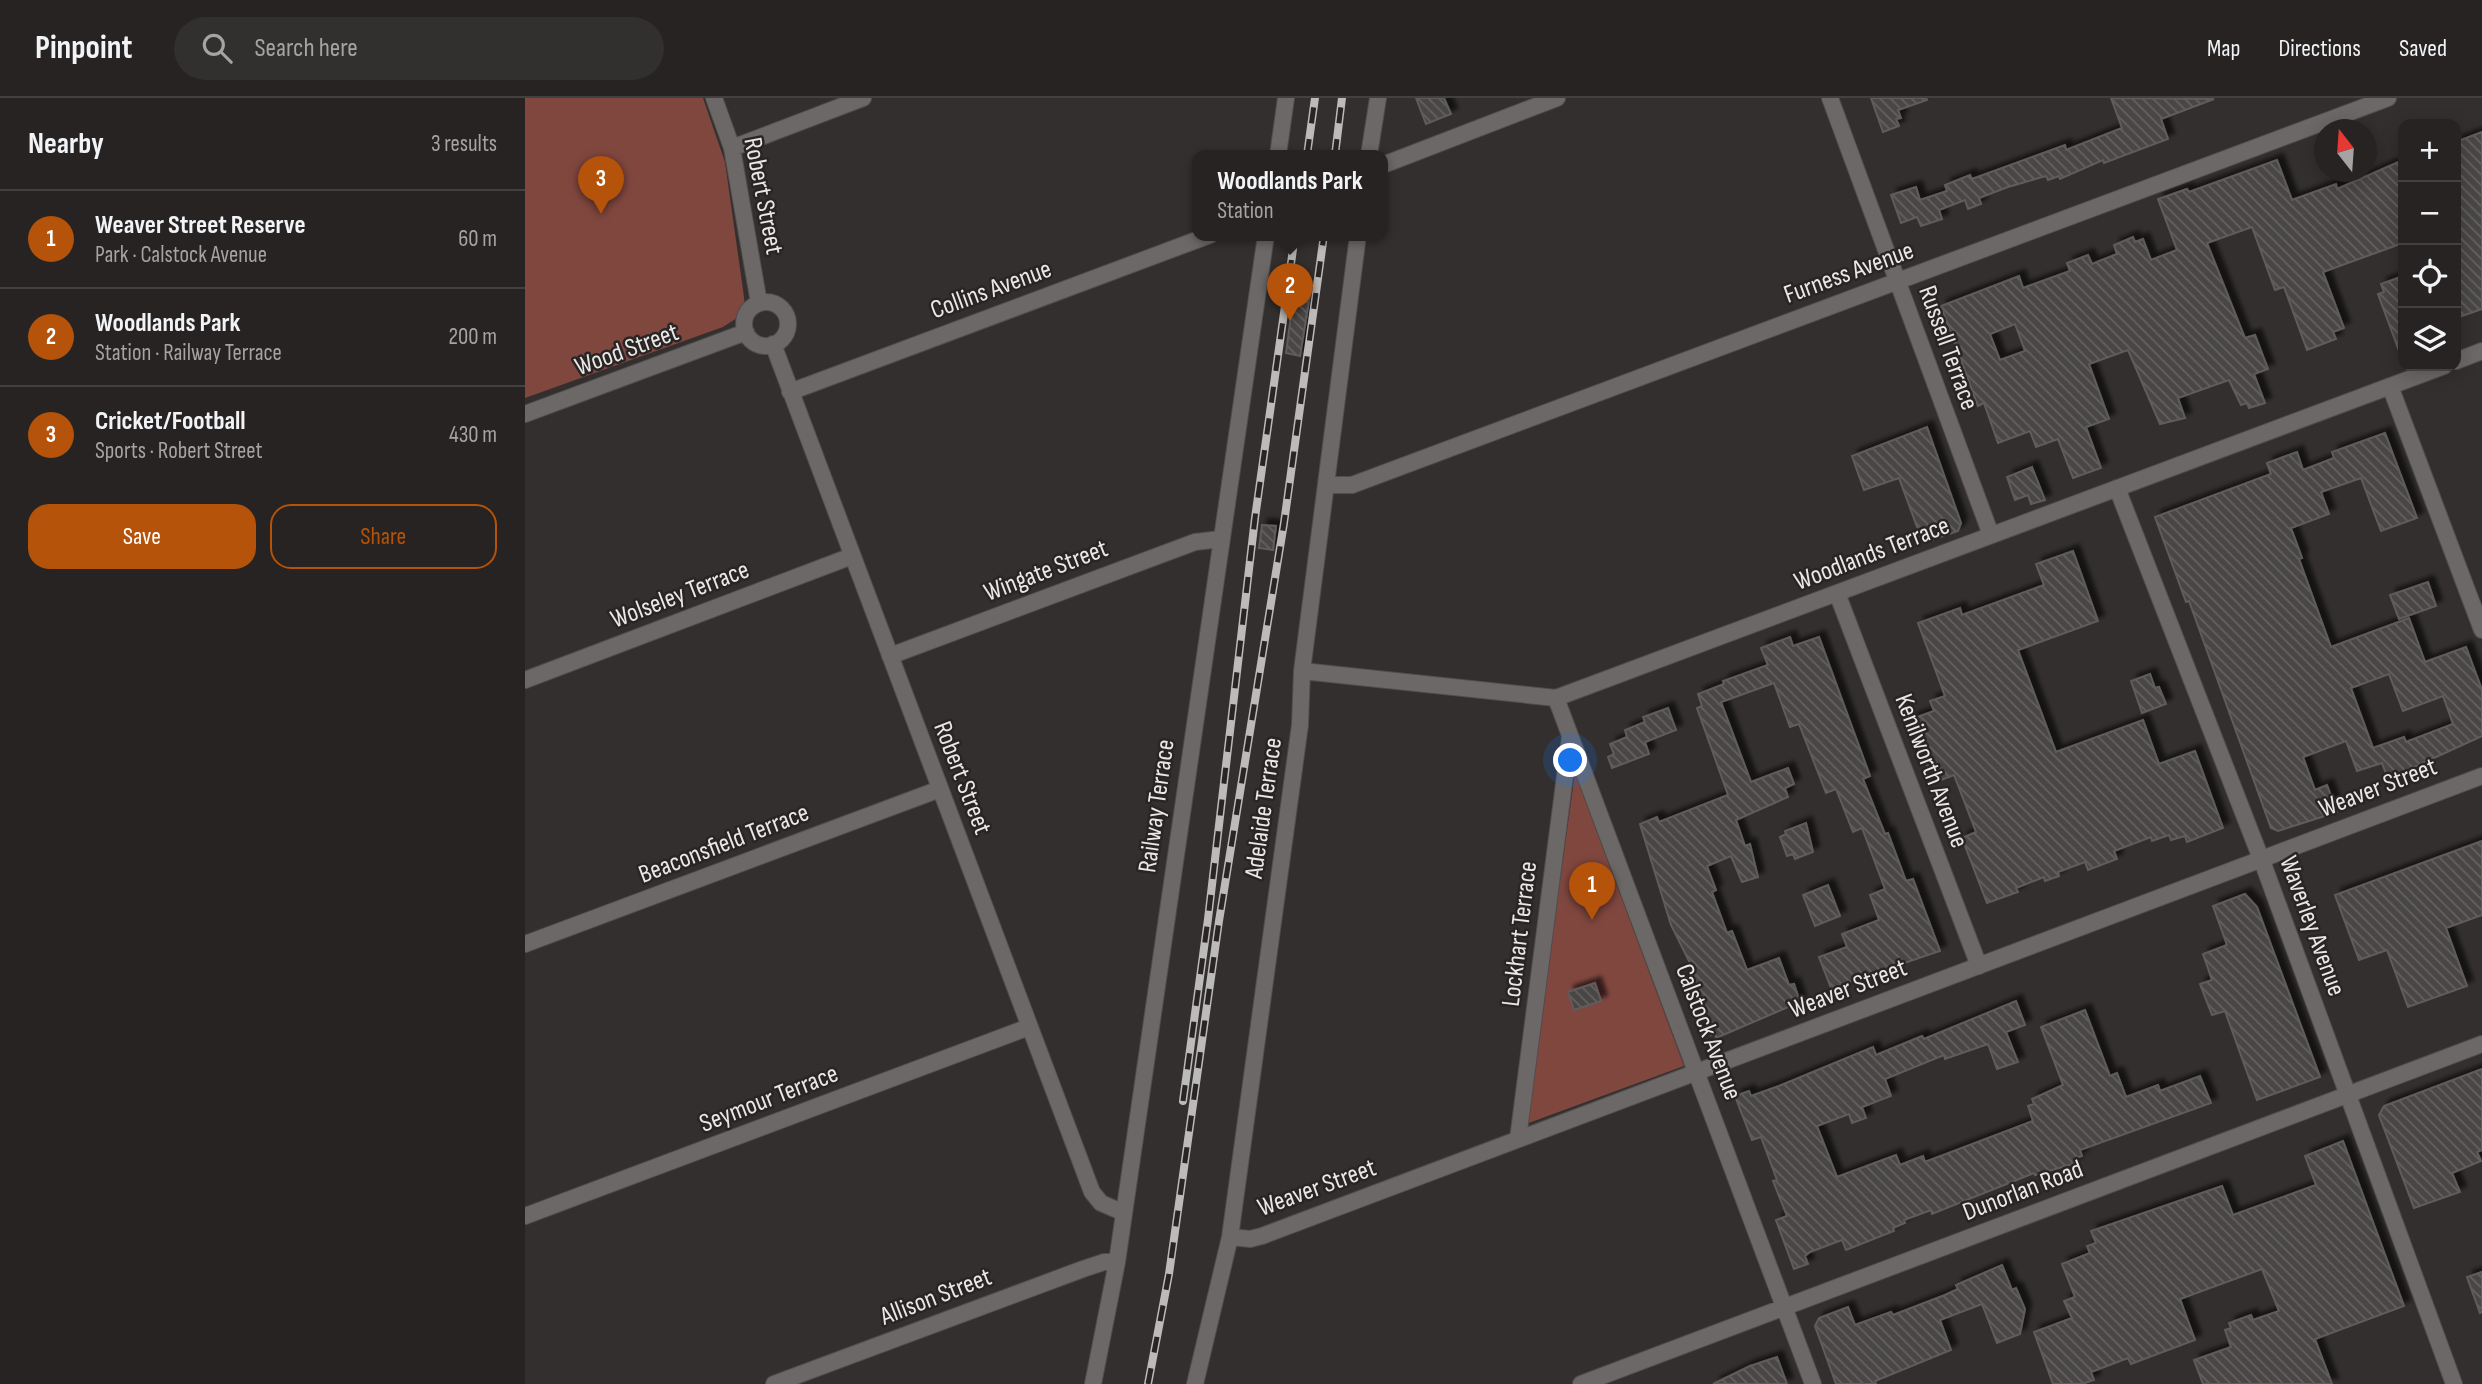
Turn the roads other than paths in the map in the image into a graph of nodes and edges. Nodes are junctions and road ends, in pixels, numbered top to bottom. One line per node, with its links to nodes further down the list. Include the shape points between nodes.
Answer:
1 (714, 98): 9 (street, Robert Street)
2 (863, 98): 9 (street)
3 (1286, 98): 10 (street)
4 (1378, 98): 11 (street)
5 (1557, 98): 12 (street)
6 (1830, 98): 16 (street, Russell Terrace)
7 (2388, 98): 8 (street, Furness Avenue)
8 (2356, 103): 16 (street, Furness Avenue)
9 (732, 148): 17 (street, Robert Street)
10 (1279, 150)
11 (1370, 150)
12 (1388, 163)
13 (1194, 241): 24 (street, Collins Avenue)
14 (1265, 241): 29 (street, Railway Terrace)
15 (1357, 241): 26 (street, Adelaide Terrace)
16 (1897, 281): 26 (street, Furness Avenue, via 1352,485); 28 (street, Russell Terrace)
17 (759, 303): 18 (street, via 746,315); 19 (street, via 774,303 787,316 785,335)
18 (747, 332): 19 (street, via 756,343); 25 (street, Wood Street)
19 (773, 344): 24 (street, Robert Street)
20 (2482, 351): 21 (street)
21 (2461, 359)
22 (2430, 371): 23 (street, Woodlands Terrace)
23 (2390, 386): 27 (street, Woodlands Terrace); 32 (street)
24 (790, 392): 30 (street, Robert Street)
25 (525, 414)
26 (1326, 485): 34 (street, Adelaide Terrace)
27 (2117, 488): 28 (street, Woodlands Terrace); 40 (street, Waverley Avenue)
28 (1991, 535): 31 (street, Woodlands Terrace)
29 (1221, 539): 33 (street, Wingate Street, via 1195,542); 48 (street, Railway Terrace)
30 (852, 556): 33 (street, Robert Street); 35 (street, Wolseley Terrace)
31 (1837, 593): 36 (street, Woodlands Terrace); 42 (street, Kenilworth Avenue)
32 (2482, 630)
33 (890, 656): 39 (street, Robert Street)
34 (1302, 671): 36 (street, Woodlands Terrace); 50 (street, Adelaide Terrace, via 1300,725)
35 (525, 680)
36 (1556, 698): 37 (street, Calstock Avenue)
37 (1570, 734): 45 (street, Calstock Avenue); 47 (street, Lockhart Terrace)
38 (2482, 776): 40 (street, Weaver Street)
39 (940, 789): 41 (street, Beaconsfield Terrace); 43 (street, Robert Street)
40 (2261, 859): 42 (street, Weaver Street); 46 (street, Waverley Avenue)
41 (525, 944)
42 (1979, 966): 45 (street, Weaver Street)
43 (1029, 1027): 48 (street, Robert Street, via 1092,1192 1101,1203); 49 (street, Seymour Terrace)
44 (2482, 1044): 46 (street, Dunorlan Road)
45 (1697, 1072): 47 (street, Weaver Street); 52 (street, Calstock Avenue)
46 (2348, 1095): 52 (street, Dunorlan Road); 58 (street, Waverley Avenue)
47 (1518, 1139): 50 (street, Weaver Street, via 1262,1236)
48 (1122, 1212): 51 (street, Railway Terrace)
49 (525, 1216)
50 (1230, 1237): 55 (street, Adelaide Terrace)
51 (1117, 1262): 53 (street, Allison Street, via 1083,1269); 54 (street, Railway Terrace)
52 (1784, 1308): 56 (street, Dunorlan Road); 57 (street, Calstock Avenue)
53 (774, 1384)
54 (1093, 1384)
55 (1195, 1384)
56 (1581, 1384)
57 (1813, 1384)
58 (2454, 1384)

